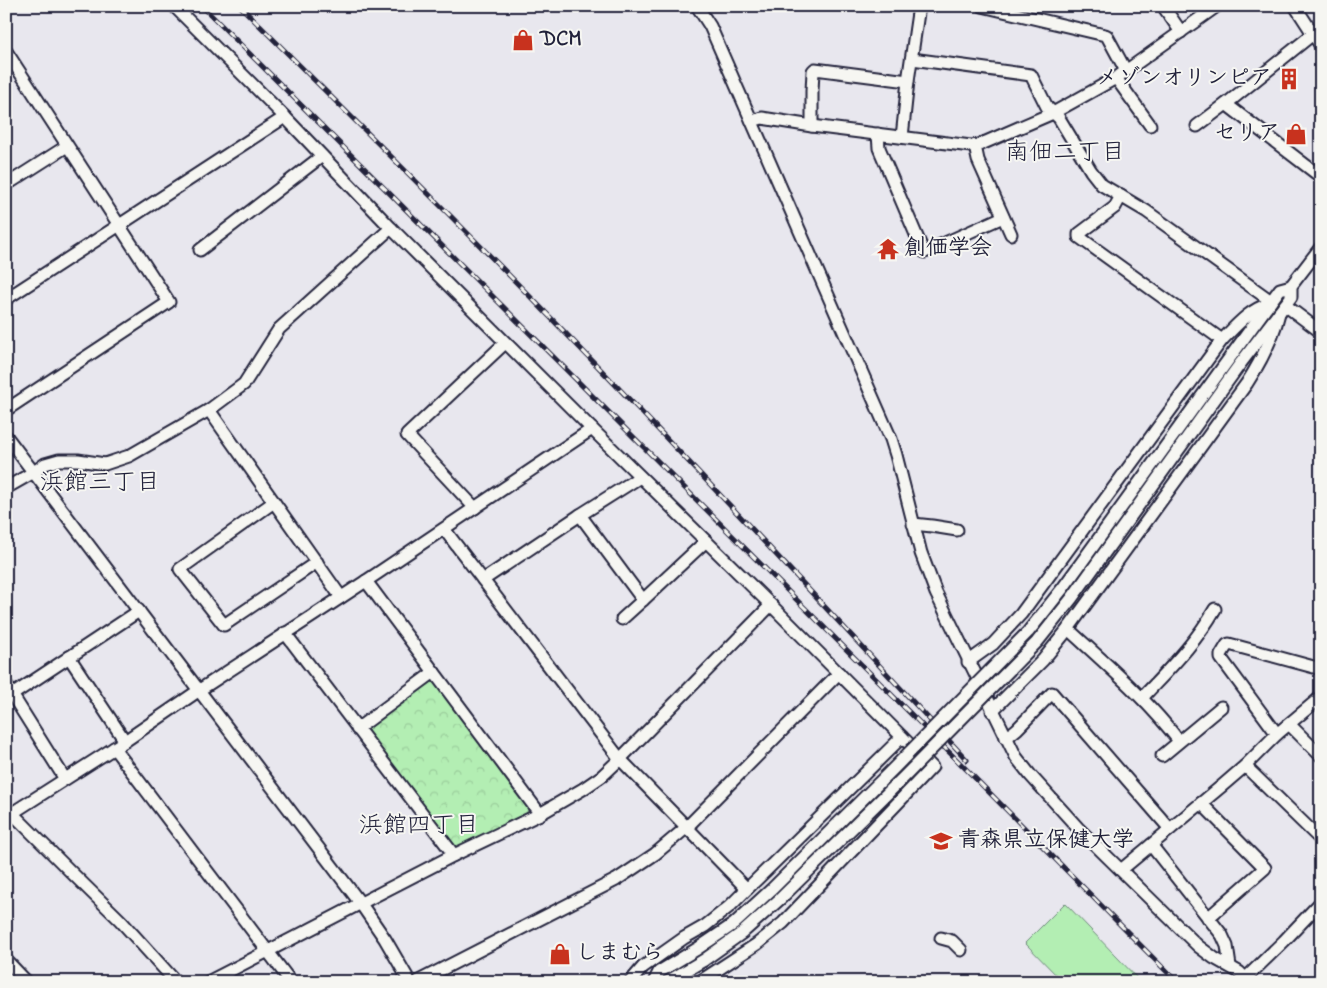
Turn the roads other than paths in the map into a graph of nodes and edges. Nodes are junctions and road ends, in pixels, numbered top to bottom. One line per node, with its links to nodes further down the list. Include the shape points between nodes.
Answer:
1 (174, 6): 17 (street)
2 (919, 6): 12 (street)
3 (982, 6): 13 (street, via 1105,35)
4 (1163, 6): 8 (street)
5 (1217, 6): 8 (street)
6 (1295, 6): 9 (street)
7 (699, 9): 18 (street, via 710,26)
8 (1181, 32): 13 (street)
9 (1313, 34): 10 (street); 15 (street)
10 (1321, 46)
11 (6, 51): 24 (street)
12 (912, 59): 14 (street); 16 (street, via 1030,75 1047,107)
13 (1121, 74): 16 (street); 19 (street)
14 (908, 81): 20 (street, via 815,69); 23 (street)
15 (1226, 104): 21 (street); 27 (street)
16 (1054, 113): 25 (street); 29 (street, via 1098,181)
17 (285, 117): 26 (street); 31 (street)
18 (752, 121): 20 (street, via 762,118); 53 (street, via 891,439)
19 (1150, 125)
20 (812, 126): 22 (street)
21 (1197, 126)
22 (878, 134): 23 (street); 30 (street, via 879,148 923,251)
23 (902, 137): 25 (street)
24 (67, 146): 28 (street); 31 (street)
25 (975, 146): 30 (street)
26 (322, 156): 32 (street); 35 (street)
27 (1321, 177)
28 (6, 185)
29 (1121, 196): 38 (street); 41 (street, via 1115,206 1079,237)
30 (1003, 218): 33 (street)
31 (119, 225): 37 (street); 43 (street, via 169,302)
32 (391, 228): 42 (street); 44 (street, via 279,329 244,384)
33 (1011, 234)
34 (1321, 247): 36 (street)
35 (200, 250)
36 (1292, 286): 38 (street, via 1280,289); 39 (street, via 1291,297)
37 (6, 298)
38 (1270, 303): 41 (street, via 1252,312); 119 (street, bridge, via 1028,632 772,889 734,924 659,972)
39 (1282, 309): 40 (street); 66 (street, via 1271,341 1247,383); 110 (street, bridge, via 1037,642 780,899 742,933)
40 (1321, 332)
41 (1222, 340): 69 (street, via 1022,614 993,644)
42 (505, 343): 45 (street); 51 (street, via 407,435)
43 (6, 410)
44 (209, 410): 47 (street, via 129,456 105,464 60,460 45,464); 50 (street)
45 (592, 429): 48 (street); 51 (street)
46 (6, 436): 47 (street)
47 (34, 472): 49 (street); 64 (street)
48 (640, 477): 52 (street); 56 (street)
49 (6, 488)
50 (274, 502): 57 (street); 57 (street, via 180,569 224,625)
51 (476, 508): 54 (street)
52 (580, 515): 58 (street); 61 (street)
53 (913, 524): 55 (street); 69 (street, via 930,581)
54 (444, 529): 58 (street); 59 (street)
55 (957, 530)
56 (706, 541): 61 (street); 62 (street)
57 (317, 562): 60 (street)
58 (483, 580): 89 (street)
59 (366, 581): 60 (street); 71 (street)
60 (341, 597): 67 (street)
61 (643, 600): 65 (street)
62 (771, 605): 72 (street); 89 (street)
63 (1215, 609): 76 (street, via 1197,638)
64 (138, 611): 68 (street); 74 (street)
65 (622, 619)
66 (1068, 629): 76 (street); 78 (street, via 1043,660)
67 (285, 633): 74 (street); 80 (street)
68 (69, 657): 73 (street); 84 (street)
69 (968, 662): 78 (street)
70 (1321, 669): 81 (street, via 1228,645 1221,658)
71 (434, 672): 80 (street); 93 (street)
72 (840, 673): 82 (street); 95 (street)
73 (9, 690): 91 (street)
74 (198, 691): 84 (street); 103 (street)
75 (1321, 697): 79 (street)
76 (1142, 698): 85 (street)
77 (1221, 707): 85 (street)
78 (992, 711): 83 (street)
79 (1289, 724): 81 (street); 88 (street)
80 (357, 729): 99 (street)
81 (1277, 734): 90 (street)
82 (902, 737): 101 (street); 121 (street, via 932,767 782,922 757,944)
83 (1006, 738): 96 (street, via 1052,693); 100 (street, via 1031,776)
84 (125, 741): 86 (street)
85 (1179, 742): 87 (street)
86 (114, 748): 91 (street); 107 (street)
87 (1162, 756)
88 (1321, 756)
89 (620, 759): 93 (street, via 584,789); 95 (street)
90 (1244, 766): 92 (street); 97 (street)
91 (64, 780): 94 (street)
92 (1201, 803): 96 (street); 104 (street, via 1265,868)
93 (540, 814): 99 (street)
94 (9, 815): 113 (street, via 120,920)
95 (687, 827): 101 (street); 117 (street, via 616,880)
96 (1170, 829): 98 (street)
97 (1321, 840)
98 (1151, 845): 100 (street); 104 (street)
99 (454, 855): 103 (street)
100 (1121, 870): 109 (street, via 1198,946)
101 (748, 888): 118 (street, via 705,926 642,967)
102 (1321, 902): 111 (street)
103 (361, 904): 107 (street); 116 (street)
104 (1208, 918): 109 (street, via 1222,935)
105 (941, 938): 106 (street, via 952,941)
106 (960, 950)
107 (268, 952): 114 (street); 115 (street)
108 (6, 960): 112 (street)
109 (1230, 966): 111 (street)
110 (687, 971): 120 (street); 121 (street)
111 (1247, 980)
112 (27, 982)
113 (176, 982)
114 (208, 982)
115 (291, 982)
116 (410, 982)
117 (417, 982)
118 (630, 982)
119 (654, 982)
120 (667, 982)
121 (697, 982)

